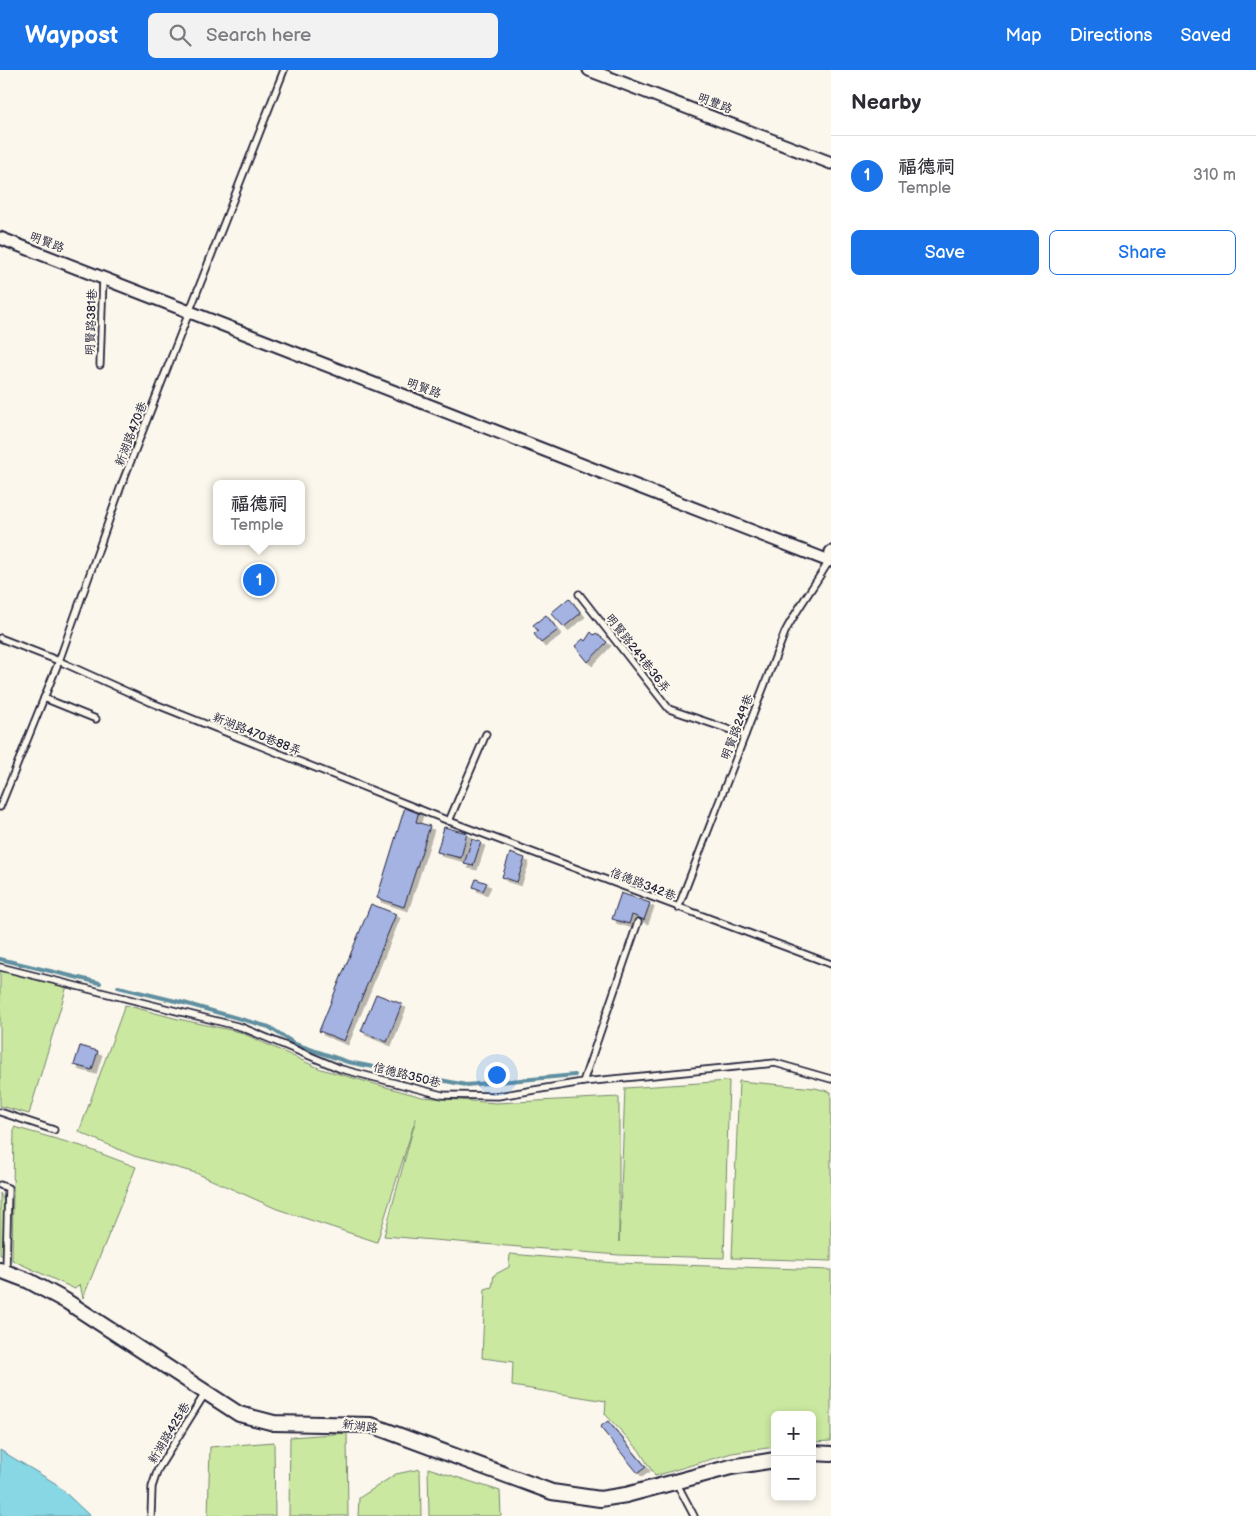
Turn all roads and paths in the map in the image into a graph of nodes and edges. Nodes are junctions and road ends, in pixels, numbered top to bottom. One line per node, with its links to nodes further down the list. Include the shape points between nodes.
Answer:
1 (284, 70): 6 (lane, 新湖路470巷)
2 (589, 70): 3 (street, 明豐路)
3 (831, 163)
4 (0, 238): 5 (street, 明賢路)
5 (103, 279): 6 (street, 明賢路); 7 (lane, 明賢路381巷)
6 (190, 313): 8 (street, 明賢路); 11 (lane, 新湖路470巷, via 122,486)
7 (100, 365)
8 (830, 556): 15 (lane, 明賢路249巷, via 816,585 802,600 785,632)
9 (579, 594): 15 (lane, 明賢路249巷36弄, via 669,709)
10 (0, 638): 11 (lane, 新湖路470巷88弄)
11 (60, 661): 12 (lane, 新湖路470巷); 17 (lane, 新湖路470巷88弄, via 150,702)
12 (44, 698): 13 (lane); 16 (lane, 新湖路470巷)
13 (96, 719)
14 (486, 734): 17 (lane)
15 (745, 735): 18 (lane, 明賢路249巷)
16 (0, 807)
17 (449, 821): 18 (lane, 信德路342巷)
18 (678, 908): 20 (lane, 信德路342巷)
19 (638, 922): 23 (lane)
20 (831, 964)
21 (0, 967): 23 (lane, 信德路350巷, via 241,1027 341,1069 442,1095 498,1096)
22 (831, 1078): 23 (lane, 信德路350巷, via 775,1063)
23 (583, 1082)
24 (0, 1112): 25 (lane)
25 (54, 1130)
26 (0, 1185): 27 (lane, via 8,1188)
27 (3, 1271): 28 (street, 新湖路, via 30,1281 66,1301)
28 (206, 1392): 32 (street, 新湖路, via 239,1414 274,1423 372,1424 552,1492 600,1499); 33 (lane, 新湖路425巷, via 158,1469 152,1487)
29 (816, 1453): 30 (street)
30 (831, 1454)
31 (771, 1461): 32 (street, 新湖路, via 731,1467)
32 (676, 1482): 34 (lane)
33 (151, 1516)
34 (694, 1516)

